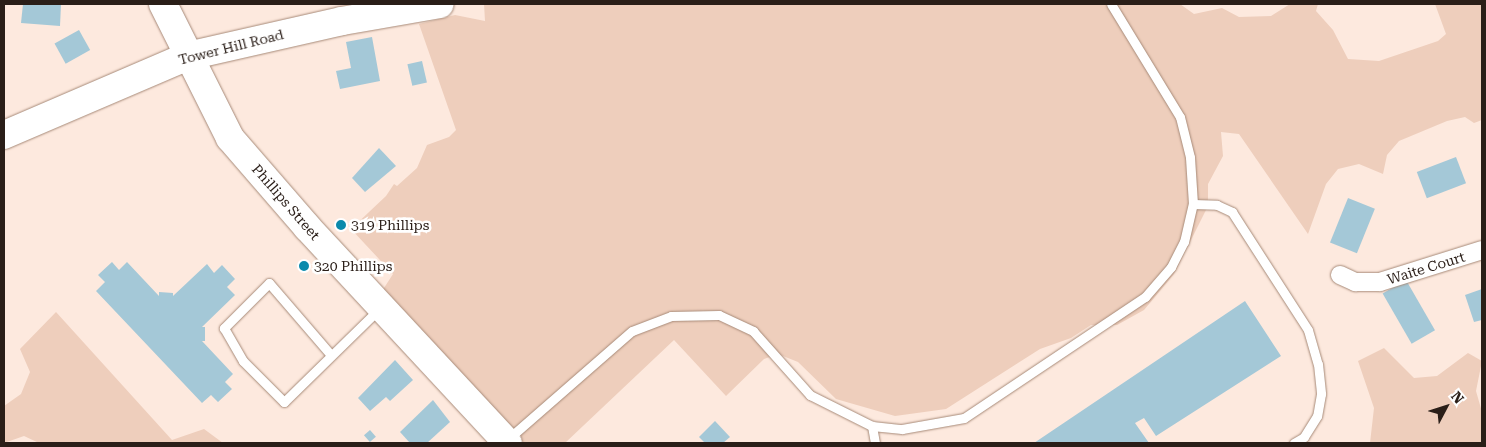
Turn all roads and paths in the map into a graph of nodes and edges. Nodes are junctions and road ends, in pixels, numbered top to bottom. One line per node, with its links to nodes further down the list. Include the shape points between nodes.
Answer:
1 (163, 4): 4 (main road, Phillips Street)
2 (440, 4): 4 (main road, Tower Hill Road, via 342,21)
3 (1111, 4): 6 (lane, via 1180,117 1190,157)
4 (188, 56): 5 (main road, Tower Hill Road); 9 (main road, Phillips Street, via 230,138)
5 (4, 135)
6 (1193, 204): 11 (lane, via 1184,242 1172,268 1145,296 964,418 902,428); 14 (lane, via 1216,205 1232,212 1308,330 1318,364 1321,394 1317,416 1304,437)
7 (1482, 250): 8 (street, Waite Court, via 1380,282 1355,282)
8 (1340, 275)
9 (381, 307): 10 (lane); 12 (main road, Phillips Street)
10 (331, 355): 10 (lane, via 284,402 243,361 224,328 269,283)
11 (872, 426): 12 (lane, via 810,395 754,331 719,315 671,316 632,331); 13 (lane)
12 (507, 442)
13 (875, 443)
14 (1294, 443)

